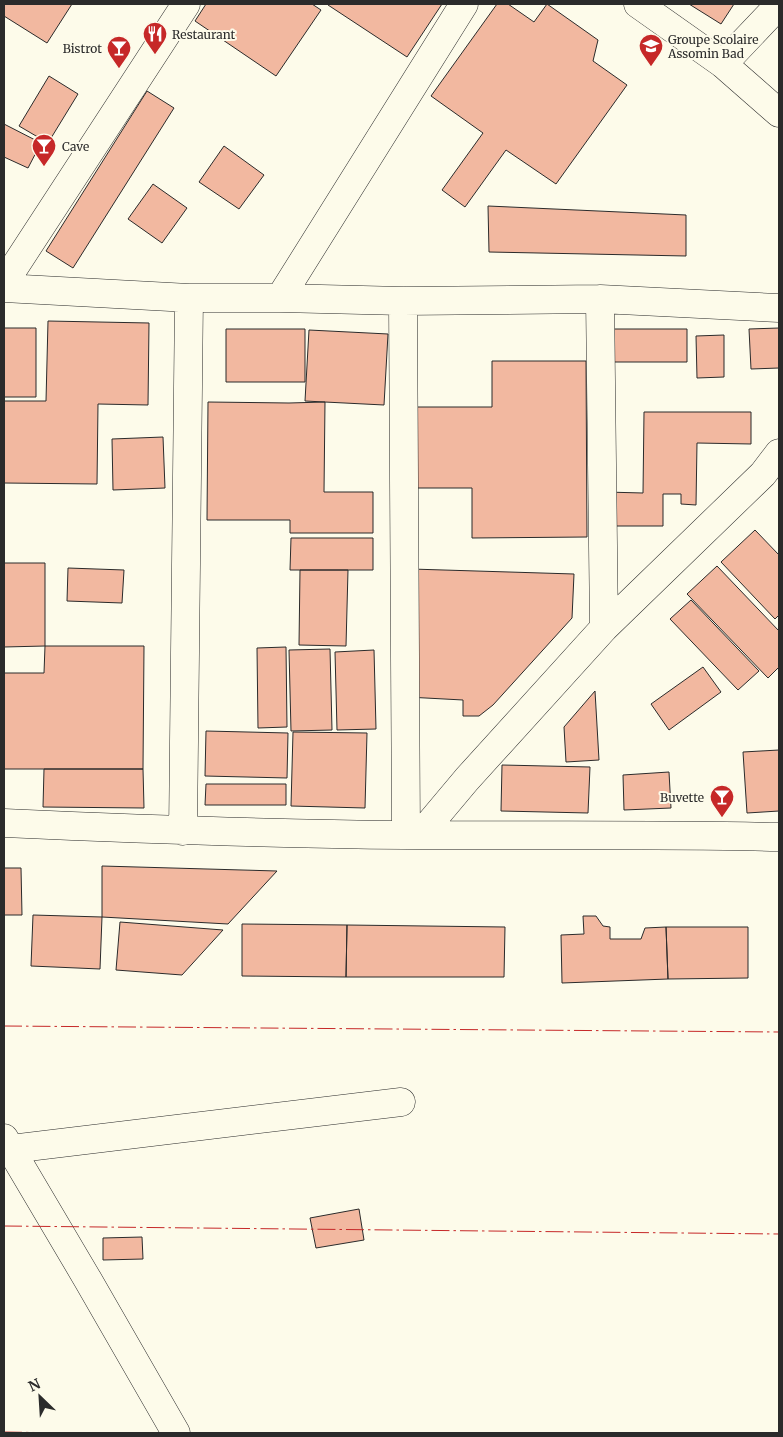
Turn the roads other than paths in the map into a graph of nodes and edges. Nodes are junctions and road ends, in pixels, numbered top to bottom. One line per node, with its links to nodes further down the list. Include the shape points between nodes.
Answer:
1 (186, 4): 7 (street)
2 (464, 4): 10 (street)
3 (638, 4): 5 (street)
4 (779, 5): 5 (street)
5 (723, 64): 6 (street)
6 (779, 113)
7 (4, 284)
8 (4, 288): 9 (street)
9 (189, 298): 10 (street); 17 (street)
10 (280, 298): 12 (street)
11 (600, 299): 12 (street); 13 (street); 15 (street)
12 (403, 301): 18 (street)
13 (779, 308)
14 (779, 453): 15 (street, via 763,474)
15 (604, 628): 18 (street)
16 (4, 823): 17 (street)
17 (183, 831): 18 (street)
18 (413, 835): 19 (street)
19 (779, 837)
20 (401, 1102): 21 (street)
21 (7, 1144): 22 (street)
22 (176, 1433)

